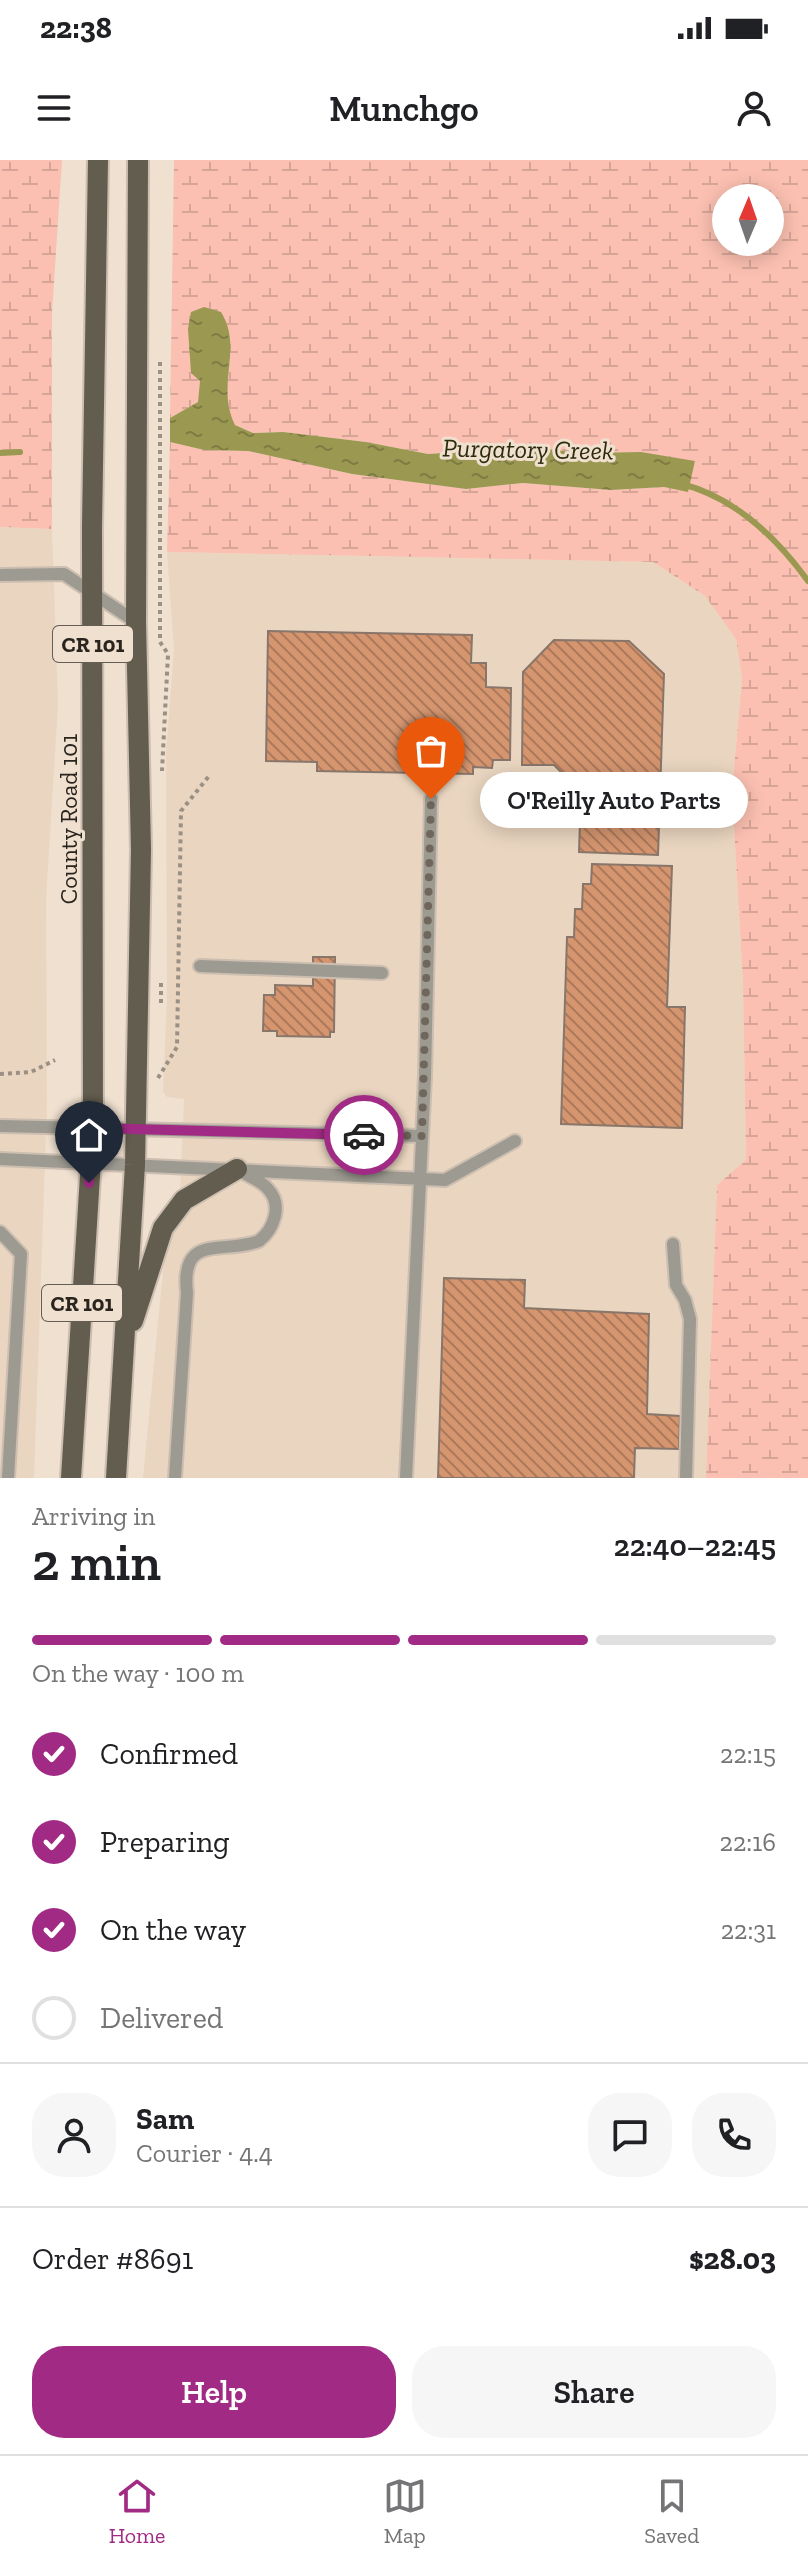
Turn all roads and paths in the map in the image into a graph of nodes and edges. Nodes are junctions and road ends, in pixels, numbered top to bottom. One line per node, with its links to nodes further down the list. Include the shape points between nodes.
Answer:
1 (98, 160): 5 (main road, County Road 101 / CR 101)
2 (138, 160): 6 (main road, CR 101)
3 (160, 350): 8 (path, via 160,642 168,654)
4 (0, 575): 5 (lane, via 64,574)
5 (93, 590): 6 (lane); 20 (main road, County Road 101 / CR 101)
6 (136, 622): 21 (main road, CR 101, via 141,850)
7 (209, 776): 17 (path, via 181,811 177,1047)
8 (161, 782)
9 (431, 799): 22 (lane)
10 (200, 966): 11 (lane)
11 (382, 973)
12 (161, 976): 13 (path)
13 (161, 1004)
14 (55, 1060): 16 (path, via 31,1072)
15 (158, 1063): 17 (path)
16 (0, 1074)
17 (158, 1078): 18 (path)
18 (154, 1089)
19 (0, 1126): 20 (lane)
20 (93, 1128): 21 (lane); 25 (main road, County Road 101 / CR 101)
21 (135, 1130): 22 (lane); 26 (main road, CR 101)
22 (422, 1136): 28 (lane)
23 (515, 1141): 28 (lane, via 445,1180)
24 (0, 1159): 25 (lane)
25 (90, 1162): 26 (lane); 33 (main road, County Road 101 / CR 101)
26 (135, 1165): 27 (lane); 31 (main road, CR 101)
27 (237, 1169): 28 (lane); 31 (main road, via 184,1200 163,1228); 35 (lane, via 268,1188 274,1222 259,1241 199,1252 190,1260 185,1274)
28 (420, 1179): 36 (lane)
29 (0, 1232): 32 (lane, via 21,1254)
30 (673, 1244): 37 (lane, via 676,1285 690,1319)
31 (124, 1351): 34 (main road, CR 101)
32 (8, 1478)
33 (71, 1478)
34 (116, 1478)
35 (175, 1478)
36 (406, 1478)
37 (686, 1478)

